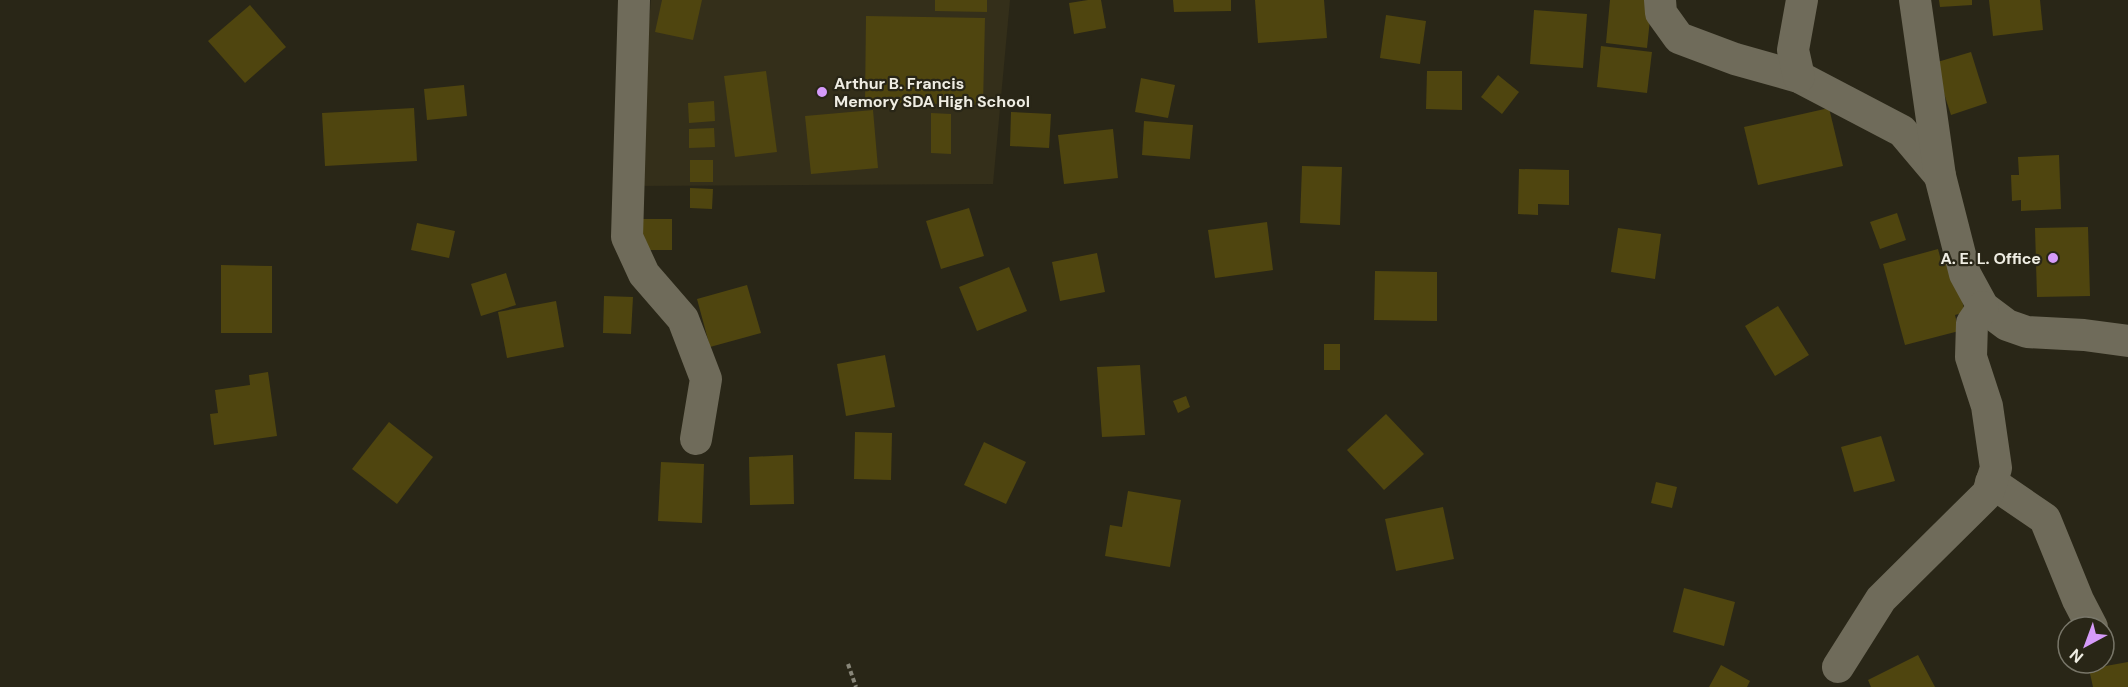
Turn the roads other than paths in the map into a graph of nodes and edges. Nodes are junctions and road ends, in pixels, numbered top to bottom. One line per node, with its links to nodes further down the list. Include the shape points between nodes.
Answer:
1 (634, 0): 9 (street, via 627,237 644,274 682,319 706,379)
2 (1659, 0): 5 (street, via 1661,13 1679,38)
3 (1802, 0): 5 (street, via 1793,50)
4 (1916, 0): 6 (street)
5 (1799, 77): 6 (street, via 1902,131)
6 (1940, 176): 7 (street, via 1965,274)
7 (1983, 307): 8 (street, via 2007,325 2027,332 2084,334); 10 (street, via 1972,323 1971,357 1987,406 1996,468)
8 (2128, 341)
9 (696, 439)
10 (1991, 482): 11 (street, via 2045,519); 12 (street, via 1988,493 1881,599)
11 (2086, 615)
12 (1839, 667)

